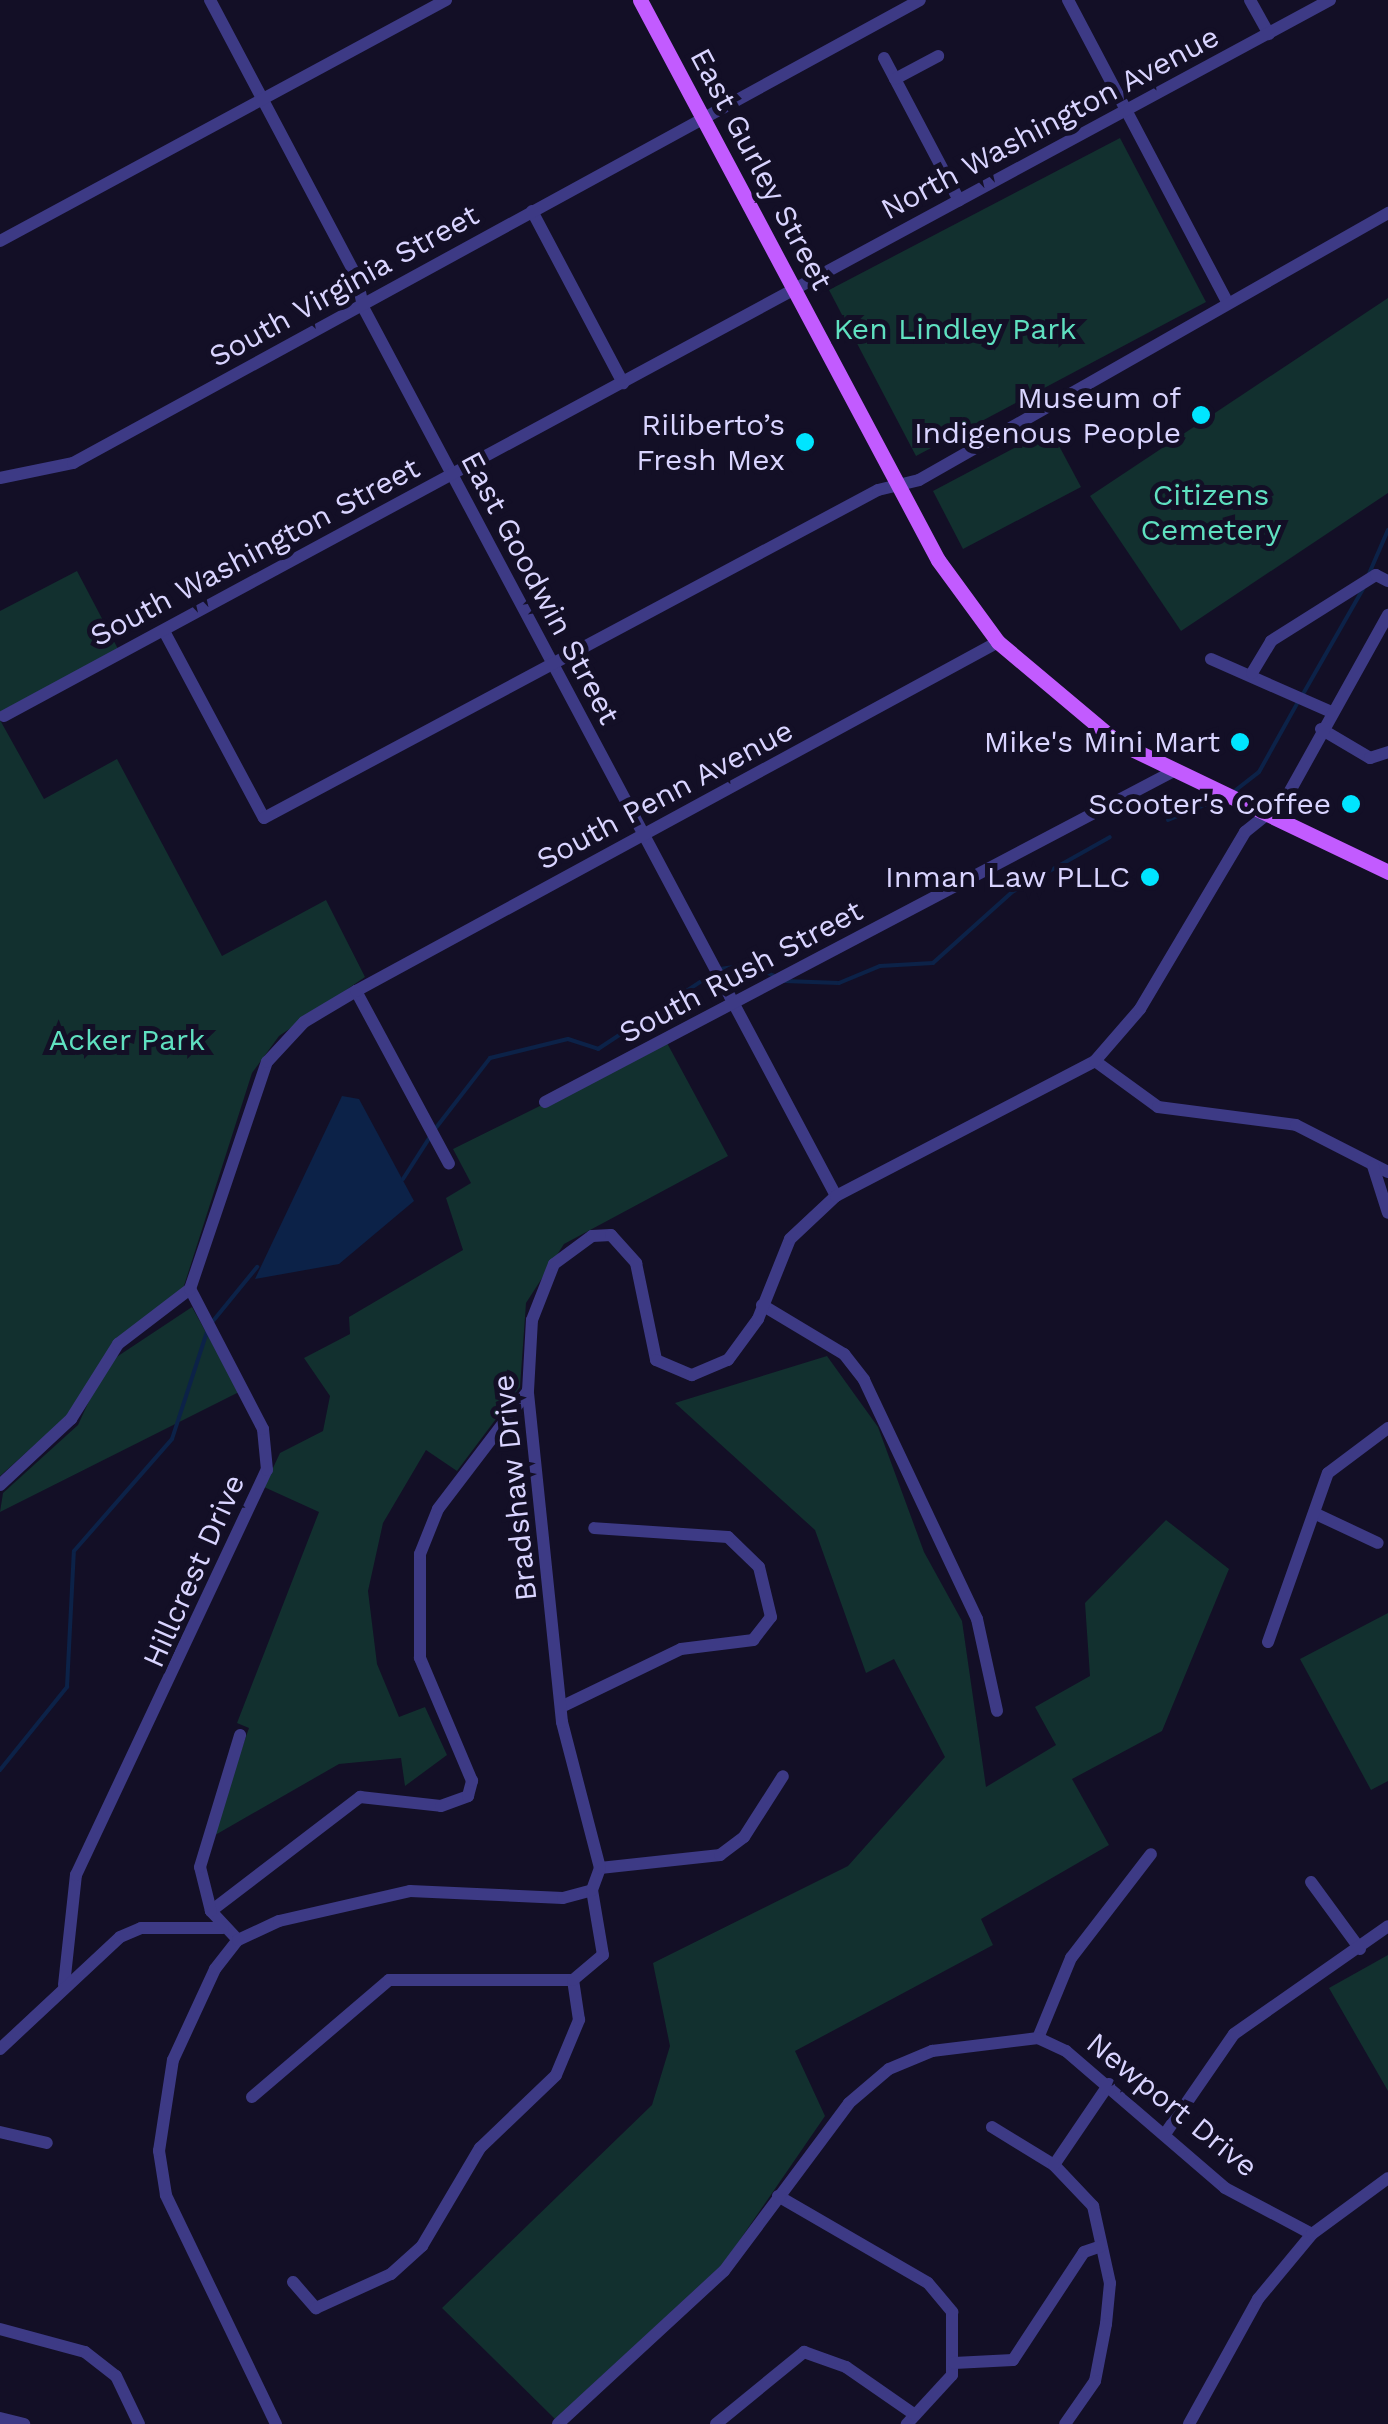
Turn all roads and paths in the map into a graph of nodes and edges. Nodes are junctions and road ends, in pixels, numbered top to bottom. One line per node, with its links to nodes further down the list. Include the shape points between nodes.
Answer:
1 (210, 0): 12 (street, East Goodwin Street)
2 (446, 0): 12 (street)
3 (640, 0): 14 (main road, East Gurley Street)
4 (920, 0): 14 (street, South Virginia Street)
5 (1068, 0): 13 (street)
6 (1250, 0): 8 (street)
7 (1330, 0): 8 (street, North Washington Avenue)
8 (1269, 34): 13 (street, North Washington Avenue)
9 (938, 56): 11 (street)
10 (884, 58): 11 (street)
11 (895, 78): 15 (street)
12 (262, 98): 18 (street); 21 (street, East Goodwin Street, via 357,278)
13 (1128, 110): 15 (street, North Washington Avenue); 20 (street)
14 (701, 114): 16 (street, South Virginia Street); 19 (main road, East Gurley Street)
15 (959, 200): 19 (street, North Washington Avenue)
16 (532, 211): 21 (street, South Virginia Street); 22 (street)
17 (1388, 213): 20 (street)
18 (0, 241)
19 (794, 290): 22 (street, South Washington Street); 25 (main road, East Gurley Street)
20 (1226, 300): 25 (street, via 1195,328 920,480)
21 (363, 307): 23 (street, East Goodwin Street); 24 (street, South Virginia Street, via 73,463)
22 (623, 384): 23 (street, South Washington Street)
23 (452, 474): 28 (street, South Washington Street); 31 (street, East Goodwin Street)
24 (0, 478)
25 (896, 484): 29 (main road, East Gurley Street); 31 (street)
26 (1388, 581): 32 (street, via 1376,575 1271,641)
27 (1388, 614): 33 (street, Bradshaw Drive)
28 (164, 631): 31 (street, via 264,818); 34 (street, South Washington Street)
29 (998, 642): 37 (main road, East Gurley Street, via 1074,713); 39 (street, South Penn Avenue)
30 (1211, 659): 32 (street)
31 (550, 664): 39 (street, East Goodwin Street)
32 (1252, 673): 33 (street)
33 (1331, 712): 35 (street, Bradshaw Drive)
34 (4, 716)
35 (1321, 730): 36 (street, via 1370,758); 38 (street, Bradshaw Drive, via 1285,800)
36 (1388, 752)
37 (1172, 772): 38 (main road, East Gurley Street); 42 (street, South Rush Street)
38 (1263, 816): 40 (main road, East Gurley Street); 43 (street, Bradshaw Drive, via 1140,1009)
39 (643, 836): 41 (street, South Penn Avenue); 42 (street, East Goodwin Street)
40 (1388, 872)
41 (356, 990): 45 (street); 50 (street, via 304,1022 267,1062)
42 (732, 1006): 44 (street, South Rush Street); 48 (street, East Goodwin Street)
43 (1095, 1061): 46 (street, via 1158,1106 1265,1116); 48 (street, Bradshaw Drive)
44 (545, 1102)
45 (449, 1164)
46 (1372, 1166): 47 (street); 49 (street)
47 (1388, 1172)
48 (836, 1196): 51 (street, Bradshaw Drive, via 790,1239)
49 (1388, 1213)
50 (190, 1289): 54 (street, via 118,1344 72,1420); 73 (street, Hillcrest Drive, via 263,1429 267,1470 76,1875)
51 (762, 1305): 52 (street, Bradshaw Drive, via 728,1360 672,1373 646,1334 626,1246 592,1236 544,1284); 60 (street, via 844,1354 864,1380 977,1619)
52 (528, 1390): 59 (street, Bradshaw Drive); 67 (street, via 438,1509 418,1567 420,1658 472,1781 468,1796 441,1806 360,1798)
53 (1388, 1428): 55 (street, via 1328,1472)
54 (0, 1485)
55 (1316, 1514): 57 (street); 58 (street)
56 (594, 1528): 59 (street, via 728,1537 759,1566 772,1617 752,1640 682,1650)
57 (1378, 1543)
58 (1268, 1642)
59 (561, 1707): 64 (street, Bradshaw Drive)
60 (998, 1711)
61 (240, 1735): 67 (street, via 200,1867)
62 (784, 1776): 64 (street, via 744,1837 720,1856)
63 (1150, 1854): 74 (street, via 1070,1958)
64 (600, 1868): 66 (street)
65 (1311, 1882): 71 (street)
66 (592, 1890): 70 (street, via 563,1898 410,1892 279,1921); 72 (street, via 603,1955)
67 (211, 1911): 69 (street)
68 (1388, 1926): 71 (street)
69 (223, 1928): 70 (street); 73 (street, via 140,1928)
70 (238, 1940): 94 (street, via 173,2060 159,2151 166,2195)
71 (1360, 1949): 80 (street, via 1234,2034)
72 (574, 1980): 77 (street, via 389,1980); 87 (street, via 579,2020 556,2075 480,2148 422,2246 391,2274 316,2308)
73 (64, 1985): 75 (street)
74 (1038, 2038): 76 (street, Newport Drive); 84 (street, Newport Drive, via 932,2051 889,2069 814,2138)
75 (0, 2049)
76 (1109, 2084): 80 (street, Newport Drive); 82 (street)
77 (252, 2097)
78 (992, 2127): 82 (street)
79 (0, 2132): 81 (street)
80 (1165, 2134): 85 (street, Newport Drive, via 1226,2188)
81 (47, 2142)
82 (1054, 2165): 86 (street, via 1087,2197)
83 (1388, 2178): 85 (street)
84 (778, 2196): 89 (street, via 928,2283 952,2312); 95 (street, Newport Drive, via 724,2271)
85 (1312, 2234): 98 (street, via 1258,2299)
86 (1102, 2246): 89 (street, via 1084,2252 1013,2360); 97 (street, via 1110,2284 1095,2381)
87 (293, 2282)
88 (0, 2329): 93 (street, via 85,2352 116,2376)
89 (954, 2363): 91 (street)
90 (0, 2418): 92 (street)
91 (911, 2420): 96 (street, via 846,2367 804,2352)
92 (24, 2424)
93 (139, 2424)
94 (276, 2424)
95 (558, 2424)
96 (716, 2424)
97 (1065, 2424)
98 (1190, 2424)

